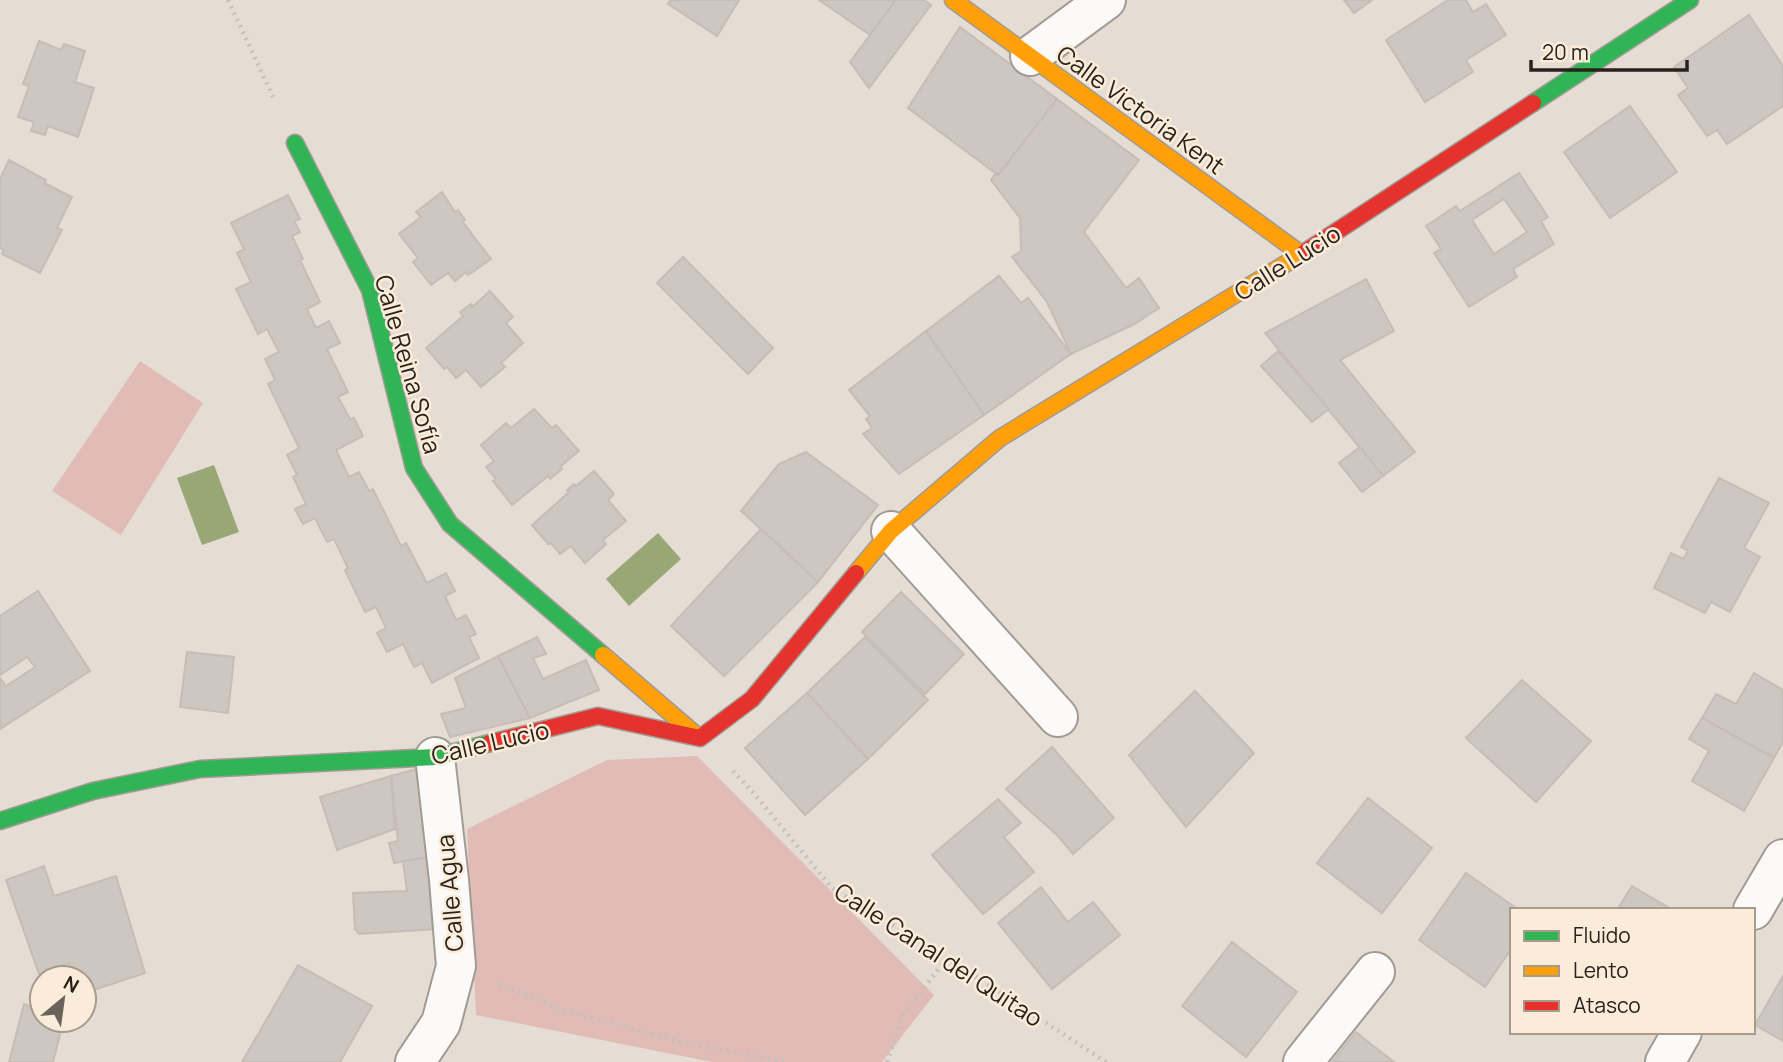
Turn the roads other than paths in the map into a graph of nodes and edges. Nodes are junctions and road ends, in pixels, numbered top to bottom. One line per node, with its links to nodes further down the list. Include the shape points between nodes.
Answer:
1 (953, 0): 4 (street, Calle Victoria Kent)
2 (1107, 0): 4 (street)
3 (1690, 0): 6 (street, Calle Lucio)
4 (1030, 56): 6 (street, Calle Victoria Kent)
5 (295, 143): 9 (street, Calle Reina Sofía, via 370,290 414,468 450,524)
6 (1301, 254): 7 (street, Calle Lucio, via 1000,438)
7 (891, 531): 8 (street); 9 (street, Calle Lucio, via 752,699)
8 (1058, 717)
9 (700, 738): 10 (street, Calle Lucio, via 598,716)
10 (435, 757): 11 (street, Calle Lucio, via 200,769 93,792); 16 (street, Calle Agua, via 456,966 441,1023)
11 (0, 821)
12 (1783, 859): 13 (street)
13 (1754, 908)
14 (1375, 972): 17 (street)
15 (1681, 1034): 18 (street)
16 (415, 1062)
17 (1303, 1062)
18 (1665, 1062)

